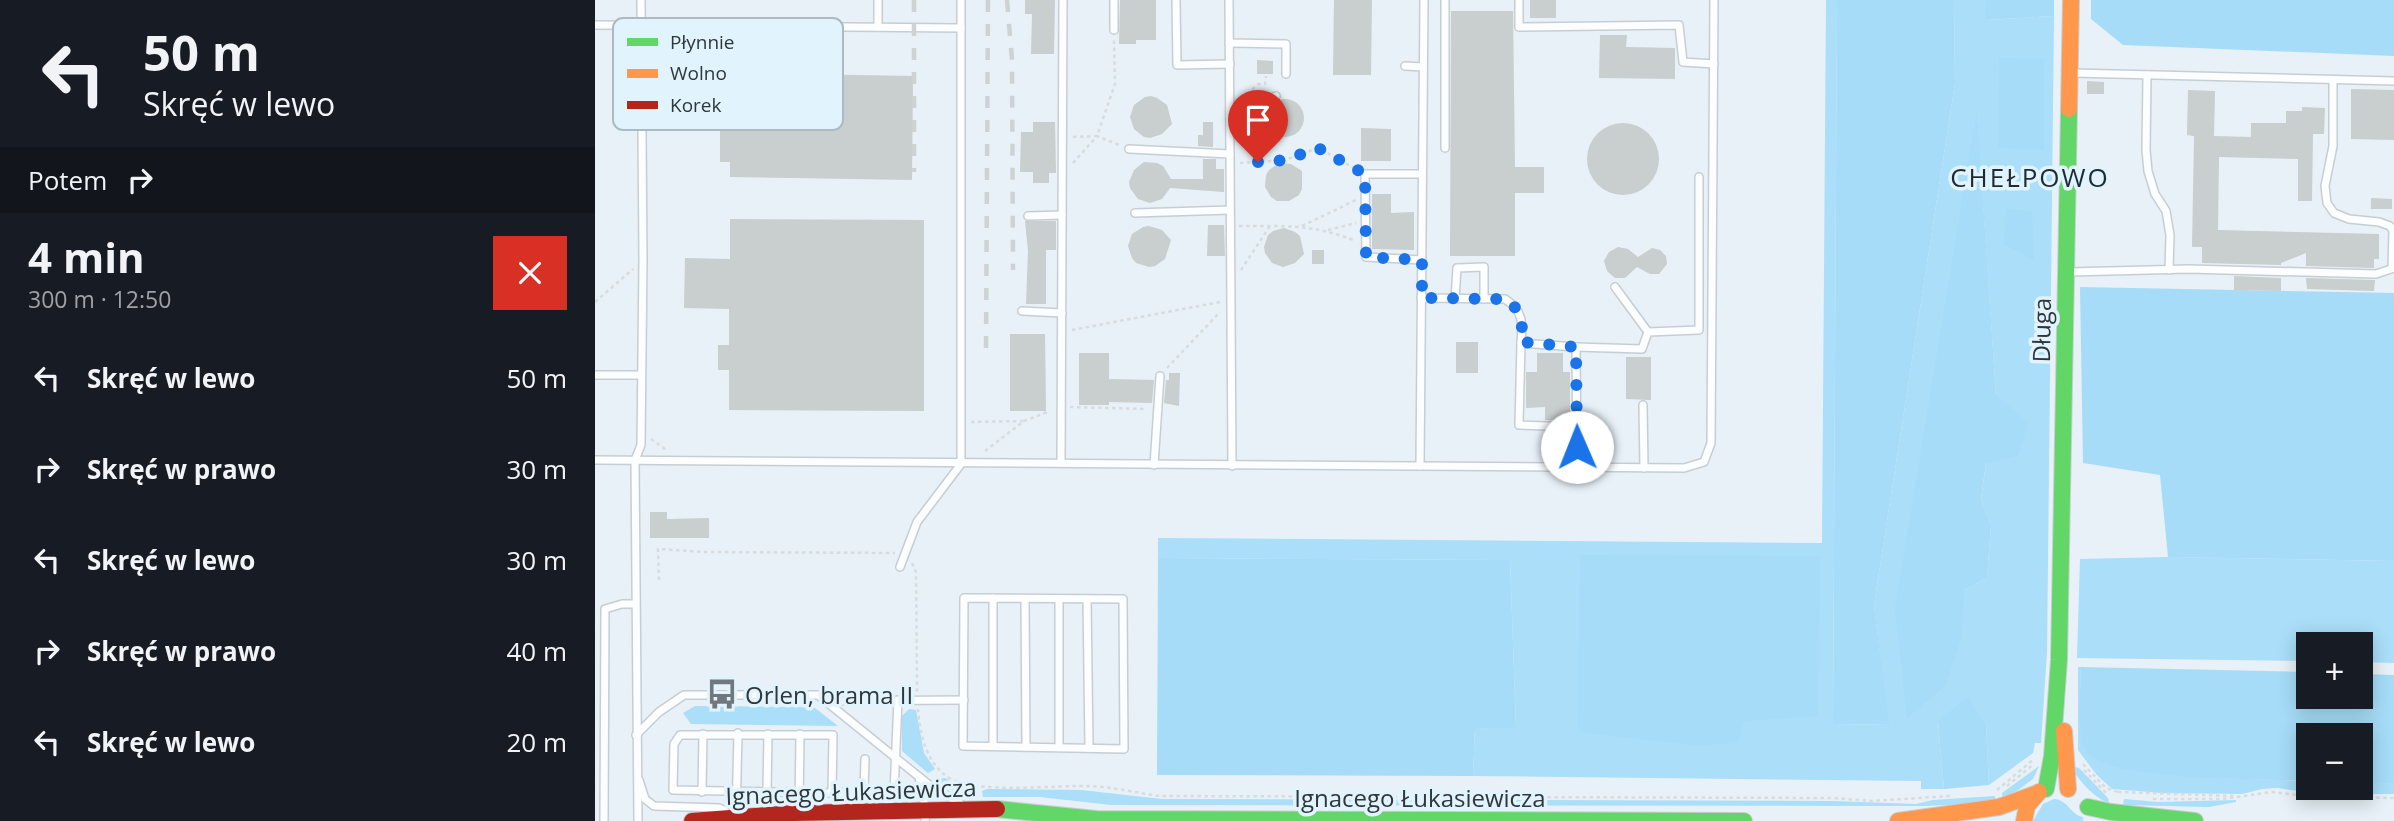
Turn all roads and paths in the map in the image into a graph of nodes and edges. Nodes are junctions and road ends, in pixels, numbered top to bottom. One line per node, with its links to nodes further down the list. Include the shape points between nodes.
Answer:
1 (641, 0): 13 (lane)
2 (878, 0): 17 (lane)
3 (961, 0): 18 (lane)
4 (1063, 0): 35 (lane)
5 (1114, 0): 19 (lane)
6 (1176, 0): 21 (lane, via 1177,65)
7 (1229, 0): 20 (lane)
8 (1423, 0): 24 (lane)
9 (1445, 0): 36 (lane)
10 (1519, 0): 22 (lane, via 1519,27 1679,24 1683,62)
11 (1714, 0): 22 (lane)
12 (2071, 0): 25 (main road, Długa)
13 (641, 18)
14 (595, 25): 15 (lane)
15 (613, 25)
16 (843, 27): 17 (lane)
17 (878, 27): 18 (lane)
18 (961, 28): 86 (lane)
19 (1114, 30): 34 (path, via 1115,84)
20 (1230, 43): 21 (lane); 26 (lane, via 1286,44)
21 (1230, 64): 32 (lane)
22 (1714, 64): 91 (lane, via 1711,443 1704,462 1684,468)
23 (1405, 66): 24 (lane)
24 (1423, 67): 41 (lane)
25 (2070, 73): 27 (lane); 60 (main road, Długa)
26 (1286, 74)
27 (2147, 75): 29 (lane); 59 (lane, via 2148,171 2166,211)
28 (1266, 76): 32 (path, via 1265,84 1258,84)
29 (2333, 80): 30 (lane); 54 (lane, via 2327,203 2334,213 2379,222)
30 (2394, 81)
31 (1276, 96): 32 (lane)
32 (1230, 113): 38 (lane)
33 (642, 130): 56 (lane)
34 (1097, 136): 35 (path); 37 (path); 42 (path)
35 (1062, 137): 42 (lane)
36 (1445, 148)
37 (1129, 149): 38 (lane)
38 (1230, 154): 39 (lane)
39 (1231, 164): 40 (path, via 1285,160 1318,148); 45 (lane)
40 (1365, 174): 41 (lane); 44 (lane)
41 (1422, 174): 57 (lane)
42 (1062, 175): 47 (lane)
43 (1699, 177): 71 (lane, via 1699,330)
44 (1365, 196): 49 (lane); 52 (path)
45 (1230, 211): 46 (lane); 50 (lane)
46 (1135, 213)
47 (1062, 215): 48 (lane); 69 (lane)
48 (1028, 216)
49 (1366, 221): 53 (path); 55 (lane)
50 (1231, 226): 51 (path); 61 (lane)
51 (1271, 226): 52 (path); 61 (path)
52 (1302, 226): 53 (path)
53 (1328, 230): 55 (path)
54 (2393, 231): 58 (lane)
55 (1366, 244): 57 (lane, via 1366,257)
56 (643, 260): 67 (path); 75 (lane)
57 (1422, 260): 63 (lane)
58 (2393, 268): 59 (lane, via 2376,274)
59 (2169, 270): 60 (lane)
60 (2065, 272): 117 (main road, Długa)
61 (1231, 285): 66 (lane)
62 (1615, 287): 71 (lane)
63 (1422, 298): 64 (lane); 89 (lane)
64 (1455, 299): 65 (lane); 65 (lane, via 1457,268 1484,267)
65 (1484, 299): 72 (lane, via 1505,299 1516,307 1521,317)
66 (1231, 300): 70 (path); 76 (path); 88 (lane)
67 (595, 302)
68 (1022, 311): 69 (lane)
69 (1062, 313): 70 (lane)
70 (1061, 332): 78 (lane)
71 (1648, 332): 73 (lane, via 1642,349)
72 (1521, 342): 73 (lane); 80 (lane, via 1519,425)
73 (1576, 347): 80 (lane)
74 (595, 375): 75 (lane)
75 (640, 375): 83 (lane, via 641,445)
76 (1160, 376): 79 (lane)
77 (1643, 405): 91 (lane)
78 (1061, 407): 79 (path); 85 (lane); 86 (path, via 1024,421)
79 (1158, 409): 87 (lane)
80 (1577, 426): 90 (lane)
81 (649, 433): 84 (path, via 654,443 664,448)
82 (595, 460): 83 (lane)
83 (635, 460): 84 (lane); 99 (lane)
84 (664, 460): 86 (lane)
85 (1061, 463): 86 (lane); 87 (lane)
86 (966, 464): 92 (lane, via 917,522)
87 (1154, 465): 88 (lane)
88 (1232, 466): 89 (lane)
89 (1420, 467): 90 (lane)
90 (1577, 467): 91 (lane)
91 (1644, 468)
92 (905, 556): 93 (lane); 94 (path, via 658,549); 105 (path, via 916,572)
93 (900, 567)
94 (659, 580)
95 (993, 598): 96 (lane); 103 (lane, via 964,598); 111 (lane)
96 (1025, 598): 97 (lane); 112 (lane)
97 (1059, 599): 98 (lane); 113 (lane)
98 (1087, 599): 114 (lane); 114 (lane, via 1123,599 1124,749)
99 (635, 604): 101 (lane); 107 (lane)
100 (595, 610): 101 (lane)
101 (605, 610): 133 (lane)
102 (898, 700): 104 (lane); 105 (lane); 115 (lane)
103 (964, 700): 105 (lane); 111 (lane, via 963,746)
104 (825, 701): 107 (lane, via 818,695 684,695); 115 (lane)
105 (918, 701): 129 (path, via 927,752 941,771 966,785 1093,786 1160,796 1871,801)
106 (738, 733): 108 (lane); 109 (lane); 123 (lane)
107 (636, 734): 118 (lane)
108 (703, 734): 122 (lane); 122 (lane, via 680,735 674,744 673,790)
109 (768, 734): 110 (lane); 124 (lane)
110 (800, 734): 125 (lane); 127 (lane, via 833,735)
111 (993, 746): 112 (lane)
112 (1025, 747): 113 (lane)
113 (1059, 747): 114 (lane)
114 (1089, 748)
115 (896, 757): 119 (lane); 134 (lane, via 894,793)
116 (865, 759): 127 (lane, via 864,791)
117 (2058, 763): 120 (main road, Długa); 121 (main road, Długa); 128 (path, via 2031,766); 131 (path, via 2080,765 2111,796)
118 (636, 772): 137 (lane, via 645,799 655,806 719,808); 142 (lane)
119 (919, 776): 132 (lane); 138 (lane)
120 (2068, 789): 121 (main road); 136 (main road, via 2083,799)
121 (2042, 791): 146 (main road, via 1999,807); 147 (main road, Długa, via 2027,806)
122 (702, 792): 123 (lane)
123 (737, 792): 124 (lane); 137 (lane)
124 (767, 792): 125 (lane)
125 (799, 792): 127 (lane); 135 (lane)
126 (2118, 792): 131 (path)
127 (832, 793)
128 (1992, 794)
129 (1951, 796)
130 (2394, 797): 131 (path, via 2271,792)
131 (2240, 798)
132 (968, 808): 138 (main road, Ignacego Łukasiewicza); 139 (main road, Ignacego Łukasiewicza)
133 (604, 809): 140 (lane); 141 (lane)
134 (884, 811): 135 (main road, Ignacego Łukasiewicza); 138 (main road, Ignacego Łukasiewicza)
135 (799, 812): 137 (main road, Ignacego Łukasiewicza); 144 (main road)
136 (2090, 814): 148 (main road)
137 (736, 815): 143 (main road, Ignacego Łukasiewicza)
138 (926, 816)
139 (1089, 820): 145 (main road, Ignacego Łukasiewicza)
140 (598, 821)
141 (604, 821)
142 (638, 821)
143 (692, 821)
144 (822, 821)
145 (1744, 821)
146 (1898, 821)
147 (2024, 821)
148 (2195, 821)

